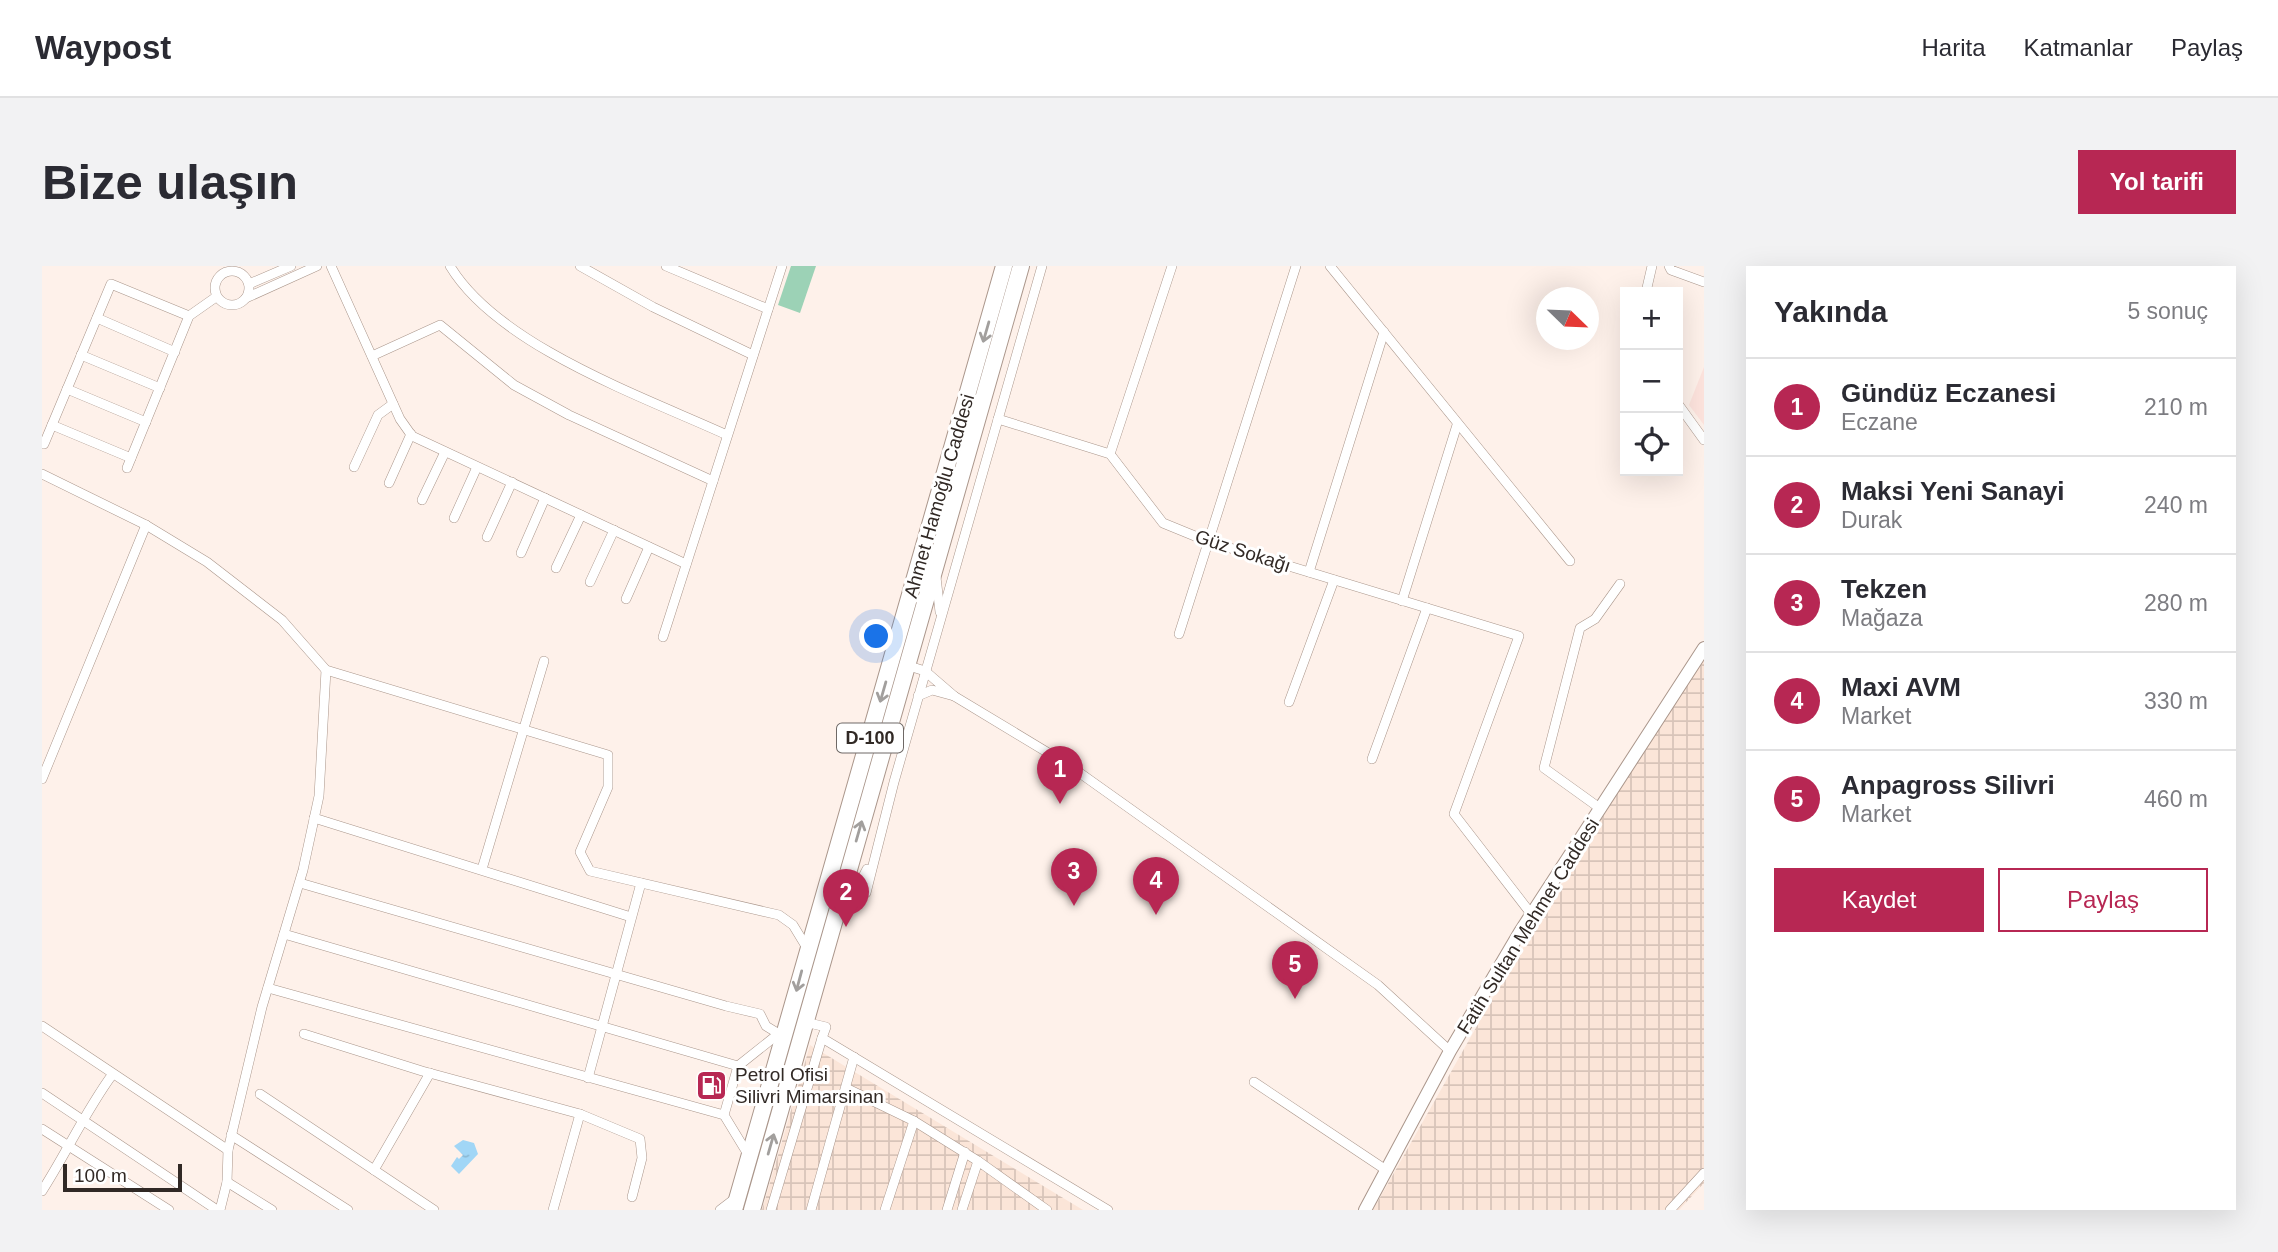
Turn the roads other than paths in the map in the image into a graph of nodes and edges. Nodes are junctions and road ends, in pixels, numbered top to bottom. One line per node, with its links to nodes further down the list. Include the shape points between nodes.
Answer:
1 (291, 266): 18 (street)
2 (317, 266): 21 (street)
3 (331, 266): 29 (street)
4 (450, 266): 39 (street, via 483,304 532,341 572,365)
5 (580, 266): 28 (street)
6 (666, 266): 22 (street)
7 (782, 266): 22 (street)
8 (1004, 266): 96 (highway, Ahmet Hamoğlu Caddesi / D-100, one-way to 96)
9 (1021, 266): 63 (highway, Ahmet Hamoğlu Caddesi / D-100)
10 (1042, 266): 34 (street)
11 (1172, 266): 43 (street)
12 (1296, 266): 57 (street)
13 (1330, 266): 25 (street)
14 (1651, 266): 19 (street)
15 (1669, 266): 17 (street)
16 (234, 268): 18 (street); 20 (street, via 217,278)
17 (1704, 282)
18 (249, 284): 21 (street)
19 (1647, 287)
20 (216, 297): 21 (street, via 227,304); 23 (street)
21 (246, 298)
22 (768, 309): 28 (street)
23 (190, 316): 24 (street, via 111,284); 26 (street)
24 (97, 318): 26 (street); 27 (street)
25 (1384, 332): 37 (street); 64 (street)
26 (175, 352): 30 (street)
27 (81, 355): 30 (street); 31 (street)
28 (752, 355): 39 (street)
29 (372, 356): 32 (street); 47 (street, via 440,325 514,385)
30 (160, 388): 35 (street)
31 (67, 389): 35 (street); 36 (street)
32 (393, 404): 38 (street); 44 (street, via 378,415)
33 (1683, 411): 40 (street)
34 (998, 419): 43 (street); 71 (street)
35 (146, 422): 36 (street, via 129,463)
36 (52, 425): 41 (street)
37 (1457, 425): 60 (street); 69 (street)
38 (411, 434): 42 (street); 49 (street)
39 (727, 435): 47 (street)
40 (1704, 440)
41 (44, 444)
42 (445, 452): 45 (street); 51 (street)
43 (1110, 454): 57 (street, Güz Sokağı, via 1163,523)
44 (354, 467)
45 (477, 467): 48 (street); 53 (street)
46 (42, 474): 54 (street)
47 (713, 481): 61 (street)
48 (512, 482): 50 (street); 56 (street)
49 (389, 483)
50 (545, 498): 52 (street); 59 (street)
51 (422, 500)
52 (581, 515): 55 (street); 62 (street)
53 (454, 518)
54 (146, 525): 77 (street, via 207,562 282,620); 84 (street)
55 (614, 530): 58 (street); 66 (street)
56 (487, 537)
57 (1207, 541): 64 (street, Güz Sokağı); 72 (street)
58 (649, 547): 61 (street); 68 (street)
59 (521, 553)
60 (1570, 561)
61 (686, 564): 73 (street)
62 (556, 568)
63 (935, 571): 71 (street); 76 (highway, Ahmet Hamoğlu Caddesi / D-100)
64 (1309, 572): 65 (street, Güz Sokağı)
65 (1334, 580): 69 (street, Güz Sokağı); 81 (street)
66 (590, 582)
67 (1620, 584): 85 (street, via 1595,619 1580,628 1544,768)
68 (626, 599)
69 (1402, 601): 70 (street, Güz Sokağı)
70 (1427, 608): 83 (street); 92 (street, Güz Sokağı, via 1519,636 1454,814)
71 (940, 617): 78 (street)
72 (1179, 634)
73 (663, 637)
74 (1704, 648): 85 (main road, Fatih Sultan Mehmet Caddesi)
75 (544, 661): 82 (street)
76 (909, 666): 78 (street); 93 (highway, Ahmet Hamoğlu Caddesi / D-100, one-way to 76)
77 (326, 670): 82 (street); 86 (street)
78 (925, 671): 79 (street); 80 (street)
79 (918, 696): 80 (street, via 932,690); 87 (street)
80 (954, 696): 105 (street, via 1070,766 1378,985)
81 (1289, 702)
82 (524, 730): 88 (street); 90 (street, via 608,755 608,787 580,852 590,871)
83 (1372, 759)
84 (42, 779)
85 (1601, 809): 92 (main road, Fatih Sultan Mehmet Caddesi)
86 (314, 818): 88 (street); 89 (street)
87 (879, 837): 91 (street); 93 (street, via 864,877)
88 (482, 869): 94 (street)
89 (300, 883): 95 (street); 97 (street)
90 (641, 883): 94 (street); 96 (street, via 779,915 793,925)
91 (866, 893)
92 (1532, 915): 105 (main road, Fatih Sultan Mehmet Caddesi)
93 (835, 916): 99 (highway, Ahmet Hamoğlu Caddesi / D-100)
94 (631, 917): 97 (street)
95 (284, 934): 98 (street); 101 (street)
96 (808, 950): 102 (highway, Ahmet Hamoğlu Caddesi / D-100, one-way to 102)
97 (615, 974): 101 (street); 102 (street, via 760,1014 766,1026)
98 (268, 988): 110 (street); 120 (street)
99 (805, 1022): 104 (street, via 826,1027); 141 (highway, Ahmet Hamoğlu Caddesi / D-100, one-way to 99)
100 (42, 1026): 109 (street)
101 (602, 1026): 107 (street); 110 (street)
102 (782, 1031): 107 (street); 124 (highway, Ahmet Hamoğlu Caddesi / D-100)
103 (304, 1034): 108 (street)
104 (822, 1038): 106 (street); 142 (street)
105 (1451, 1051): 127 (main road, Fatih Sultan Mehmet Caddesi)
106 (854, 1057): 112 (street); 148 (street)
107 (738, 1066): 116 (street)
108 (430, 1073): 115 (street); 126 (street)
109 (112, 1075): 117 (street); 122 (street)
110 (588, 1078): 116 (street)
111 (1254, 1082): 127 (street)
112 (846, 1088): 118 (street); 143 (street)
113 (42, 1093): 117 (street)
114 (260, 1094): 126 (street)
115 (580, 1114): 131 (street, via 640,1139 642,1158); 139 (street)
116 (723, 1115): 124 (street)
117 (81, 1119): 121 (street); 135 (street)
118 (914, 1121): 123 (street); 144 (street)
119 (42, 1129): 121 (street)
120 (231, 1135): 122 (street); 137 (street)
121 (69, 1147): 130 (street); 134 (street)
122 (228, 1150): 129 (street)
123 (965, 1152): 125 (street); 145 (street)
124 (749, 1156): 132 (highway, Ahmet Hamoğlu Caddesi / D-100)
125 (978, 1161): 133 (street); 146 (street)
126 (374, 1170): 138 (street)
127 (1386, 1170): 149 (main road, Fatih Sultan Mehmet Caddesi)
128 (1704, 1173): 150 (street)
129 (227, 1182): 135 (street); 136 (street)
130 (42, 1191)
131 (632, 1196)
132 (736, 1203): 140 (street)
133 (1036, 1207): 147 (street)
134 (169, 1210)
135 (218, 1210)
136 (272, 1210)
137 (348, 1210)
138 (433, 1210)
139 (553, 1210)
140 (720, 1210)
141 (752, 1210)
142 (771, 1210)
143 (811, 1210)
144 (885, 1210)
145 (947, 1210)
146 (962, 1210)
147 (1047, 1210)
148 (1108, 1210)
149 (1365, 1210)
150 (1670, 1210)

